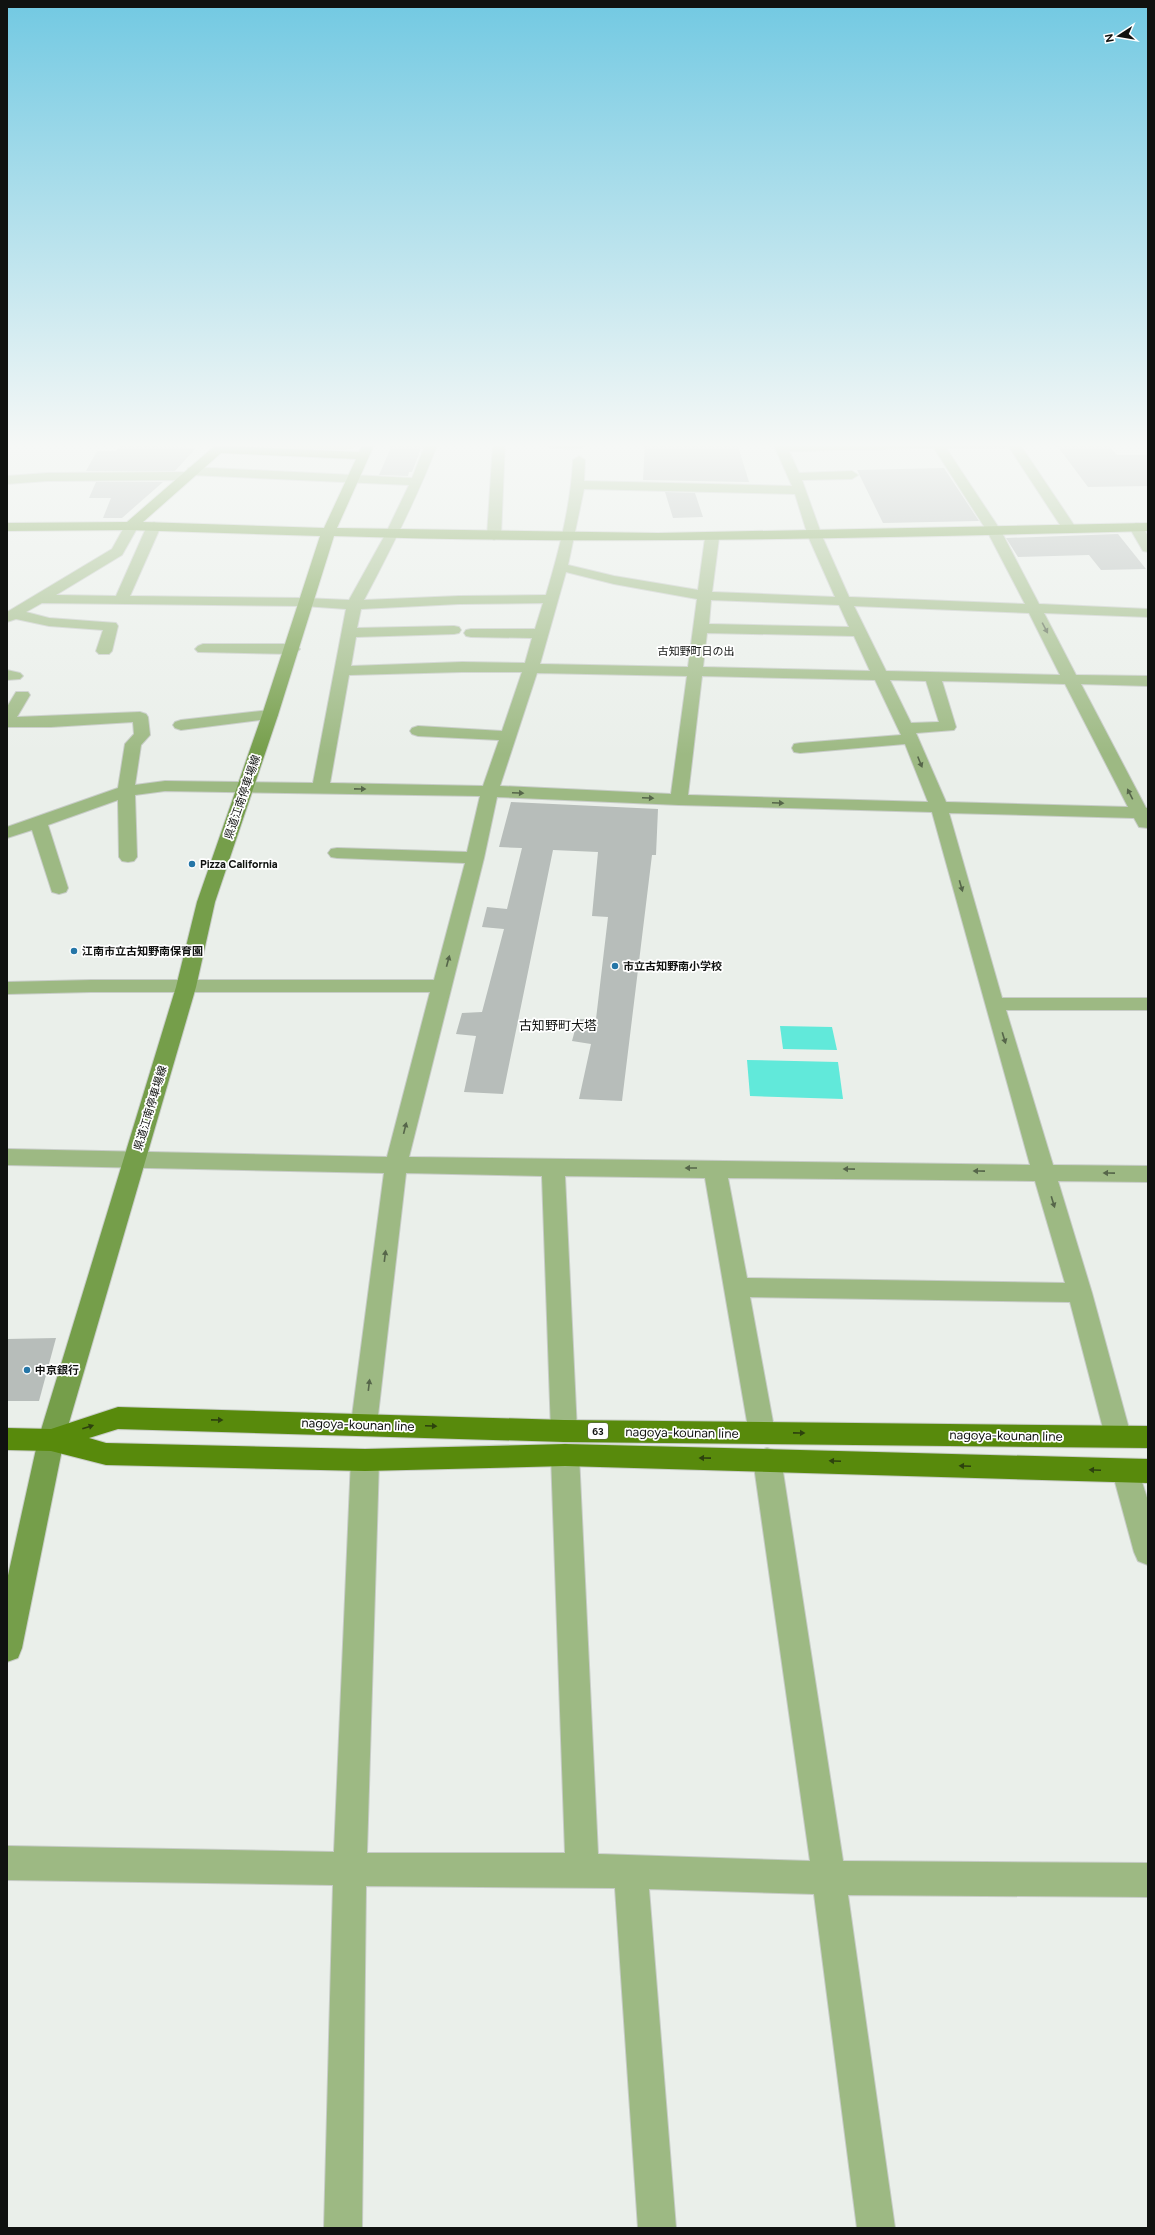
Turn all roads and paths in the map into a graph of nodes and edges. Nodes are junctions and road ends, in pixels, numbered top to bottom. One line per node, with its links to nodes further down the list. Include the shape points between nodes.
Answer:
1 (120, 547): 11 (street, via 117,552)
2 (145, 547): 13 (street)
3 (323, 547): 15 (main road, 県道江南停車場線)
4 (385, 547): 16 (street)
5 (566, 547): 9 (street)
6 (711, 547): 10 (street)
7 (820, 547): 14 (street)
8 (1002, 547): 17 (street)
9 (561, 567): 10 (street, via 614,580); 12 (street)
10 (706, 596): 14 (street); 20 (street)
11 (38, 599): 13 (street); 19 (street)
12 (552, 599): 16 (street); 25 (street)
13 (121, 600): 15 (street)
14 (844, 601): 17 (street); 22 (street)
15 (304, 602): 16 (street); 27 (main road, 県道江南停車場線)
16 (354, 605): 23 (street)
17 (1034, 608): 18 (street); 34 (street, one-way to 34)
18 (1148, 613)
19 (10, 616): 28 (street, via 49,622 111,626)
20 (702, 628): 22 (street); 31 (street)
21 (454, 630): 23 (street)
22 (858, 632): 32 (street)
23 (348, 633): 30 (street)
24 (471, 633): 25 (street)
25 (540, 634): 29 (street)
26 (203, 649): 27 (street)
27 (292, 649): 37 (main road, 県道江南停車場線)
28 (104, 652)
29 (531, 668): 30 (street, via 462,667); 31 (street); 42 (street)
30 (342, 671): 45 (street)
31 (696, 673): 32 (street); 48 (street)
32 (880, 676): 33 (street); 41 (street)
33 (933, 677): 34 (street); 41 (street, via 948,727)
34 (1073, 680): 35 (street); 50 (street, one-way to 34)
35 (1148, 681)
36 (22, 695): 38 (street)
37 (270, 715): 39 (street); 44 (main road, 県道江南停車場線)
38 (7, 721): 47 (street, via 140,718 142,735 133,744)
39 (181, 725)
40 (418, 731): 42 (street)
41 (908, 734): 43 (street); 49 (street, one-way to 49)
42 (509, 736): 46 (street)
43 (800, 748)
44 (246, 787): 45 (street); 47 (street, via 165,786); 59 (main road, 県道江南停車場線, via 206,902)
45 (321, 788): 46 (street, one-way to 46)
46 (490, 791): 48 (street, one-way to 48); 56 (street)
47 (126, 792): 51 (street); 55 (street)
48 (679, 800): 49 (street, one-way to 49)
49 (939, 807): 50 (street); 61 (street, one-way to 61)
50 (1144, 813): 52 (street)
51 (38, 822): 53 (street); 57 (street)
52 (1148, 829)
53 (7, 833)
54 (336, 853): 56 (street)
55 (128, 857)
56 (475, 858): 58 (street, one-way to 56)
57 (59, 888)
58 (442, 986): 59 (street); 65 (street, one-way to 58)
59 (186, 987): 60 (street); 64 (main road, 県道江南停車場線)
60 (7, 988)
61 (994, 1004): 62 (street); 68 (street, one-way to 68)
62 (1148, 1004)
63 (7, 1157): 64 (street)
64 (135, 1158): 65 (street); 76 (main road, 県道江南停車場線)
65 (396, 1164): 66 (street); 72 (street, one-way to 65)
66 (553, 1168): 67 (street, one-way to 66); 77 (street)
67 (715, 1168): 68 (street, one-way to 67); 70 (street)
68 (1044, 1172): 69 (street, one-way to 68); 71 (street, one-way to 71)
69 (1148, 1174)
70 (737, 1287): 71 (street); 78 (street)
71 (1080, 1293): 73 (street)
72 (364, 1424): 76 (main road, nagoya-kounan line, one-way to 72, via 118,1418); 77 (main road, nagoya-kounan line, one-way to 77)
73 (1118, 1436): 74 (main road, nagoya-kounan line); 78 (main road, nagoya-kounan line, one-way to 73)
74 (1148, 1437)
75 (7, 1439): 76 (main road, nagoya-kounan line)
76 (51, 1440): 79 (main road, nagoya-kounan line, via 106,1454); 82 (main road, 県道江南停車場線)
77 (565, 1443): 78 (main road, nagoya-kounan line); 79 (main road, nagoya-kounan line); 85 (street)
78 (764, 1446): 80 (main road, nagoya-kounan line, one-way to 78); 87 (street)
79 (365, 1460): 84 (street)
80 (1137, 1471): 81 (street)
81 (1148, 1552)
82 (7, 1648)
83 (7, 1862): 84 (street)
84 (350, 1869): 85 (street); 89 (street)
85 (582, 1870): 86 (street)
86 (631, 1872): 87 (street); 90 (street)
87 (829, 1878): 88 (street); 91 (street)
88 (1148, 1880)
89 (343, 2228)
90 (657, 2228)
91 (876, 2228)

